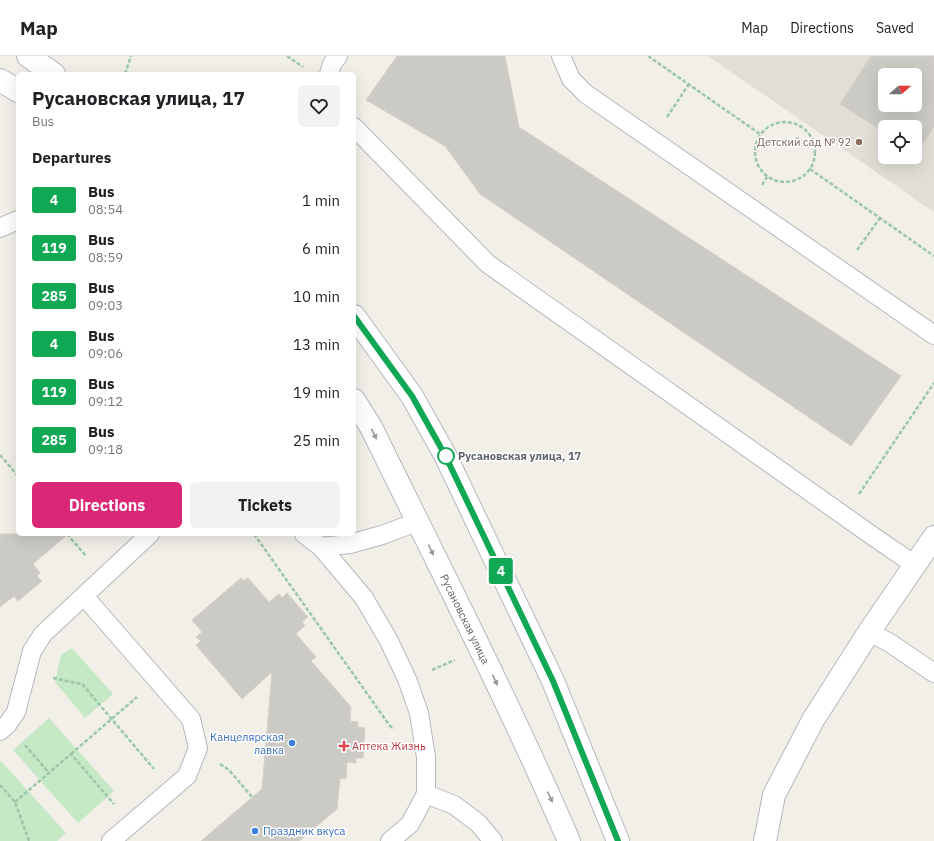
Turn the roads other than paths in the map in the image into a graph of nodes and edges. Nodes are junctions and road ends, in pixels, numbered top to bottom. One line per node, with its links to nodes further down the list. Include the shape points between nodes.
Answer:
1 (338, 56): 3 (lane)
2 (561, 56): 10 (lane, via 571,79 586,94)
3 (330, 72)
4 (0, 80): 5 (street)
5 (16, 90)
6 (356, 129): 17 (lane, via 488,264)
7 (16, 221): 8 (lane)
8 (0, 228)
9 (356, 319): 27 (street, via 412,396 445,455 553,681)
10 (934, 335)
11 (356, 403): 12 (street, Русановская улица, one-way to 12, via 371,427)
12 (417, 522): 16 (lane, via 350,544); 26 (street, Русановская улица, one-way to 26, via 480,649)
13 (148, 536): 18 (lane)
14 (307, 536): 16 (lane)
15 (934, 538): 17 (street)
16 (321, 547): 22 (lane, via 364,598 389,641 407,680 419,713 426,757)
17 (915, 565): 19 (street)
18 (84, 596): 21 (lane, via 43,634 32,651 16,712); 23 (lane, via 191,720 198,748 187,776)
19 (869, 632): 20 (lane); 28 (street, via 813,720 774,795)
20 (934, 673)
21 (4, 728)
22 (426, 794): 24 (lane, via 410,824); 25 (lane, via 454,805 478,823)
23 (110, 841)
24 (390, 841)
25 (492, 841)
26 (569, 841)
27 (618, 841)
28 (765, 841)

